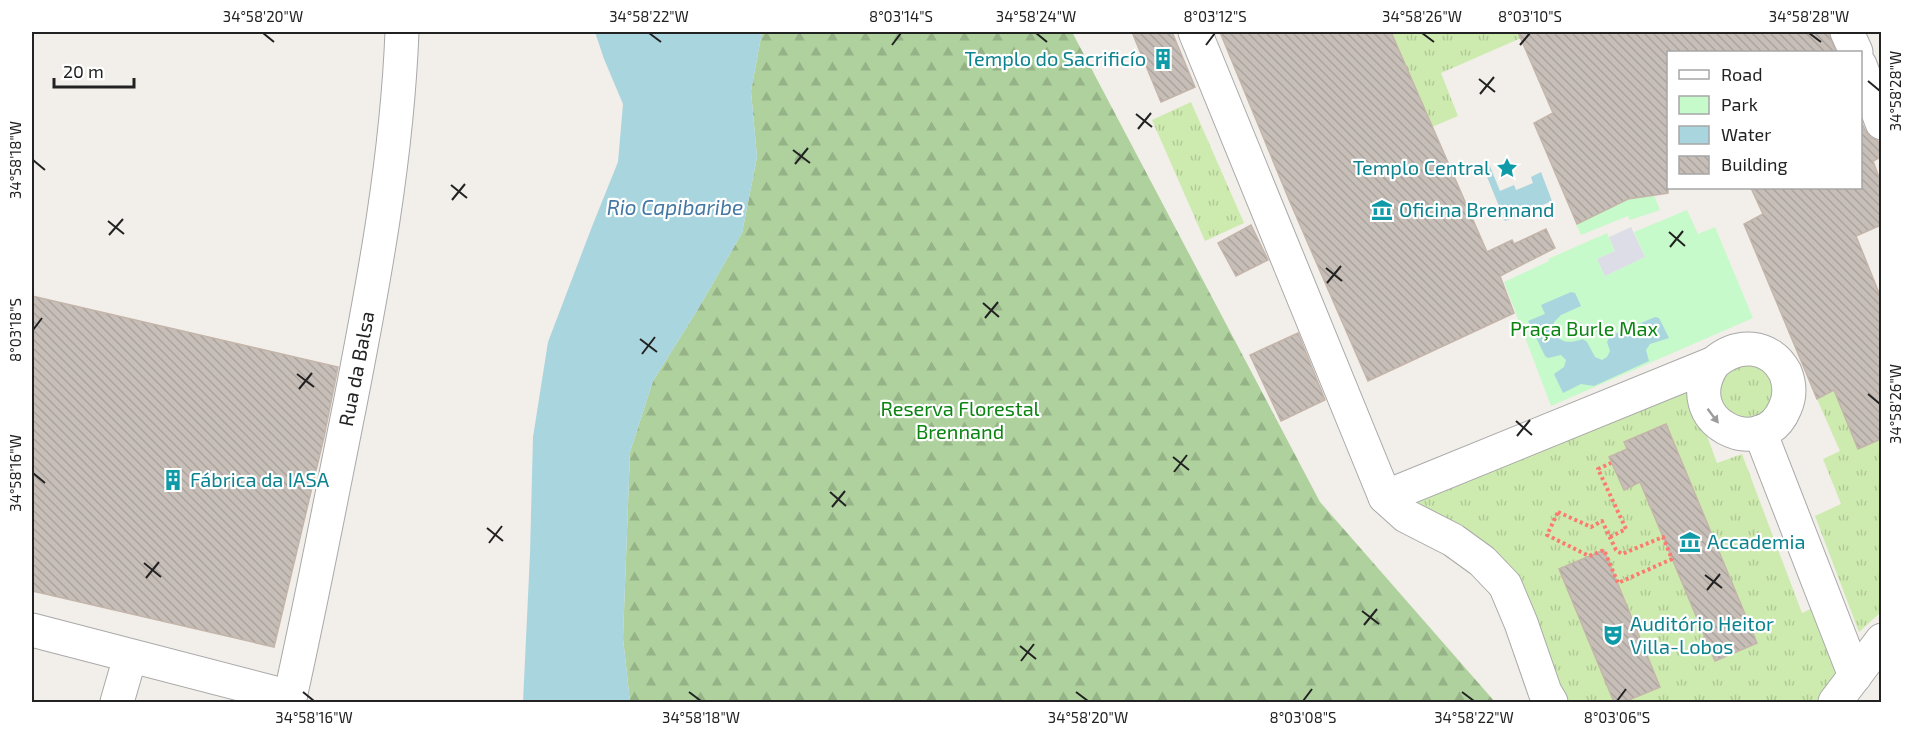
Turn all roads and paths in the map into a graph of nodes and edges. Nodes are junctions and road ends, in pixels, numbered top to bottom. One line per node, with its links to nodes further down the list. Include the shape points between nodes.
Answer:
1 (402, 32): 16 (lane, Rua da Balsa, via 397,114 377,266)
2 (1195, 32): 10 (lane)
3 (1847, 32): 4 (lane)
4 (1856, 51)
5 (1862, 71): 6 (lane)
6 (1881, 123)
7 (1714, 363): 8 (lane, one-way to 8, via 1704,385 1707,410 1724,428 1736,433); 8 (lane, via 1738,349 1766,353 1778,362 1789,387 1788,402 1778,420); 10 (lane)
8 (1760, 432): 15 (lane)
9 (1611, 463): 11 (path, via 1598,469 1626,529)
10 (1385, 498): 18 (lane, via 1406,516 1453,540 1482,561 1504,585)
11 (1610, 537): 11 (path, via 1622,554 1663,537 1672,559 1618,584 1604,550 1589,556 1547,535 1558,512 1591,527 1602,521)
12 (32, 630): 14 (lane)
13 (1881, 640): 15 (lane)
14 (130, 657): 16 (lane); 17 (lane)
15 (1855, 676): 19 (lane)
16 (289, 700)
17 (117, 702)
18 (1551, 702)
19 (1835, 702)

